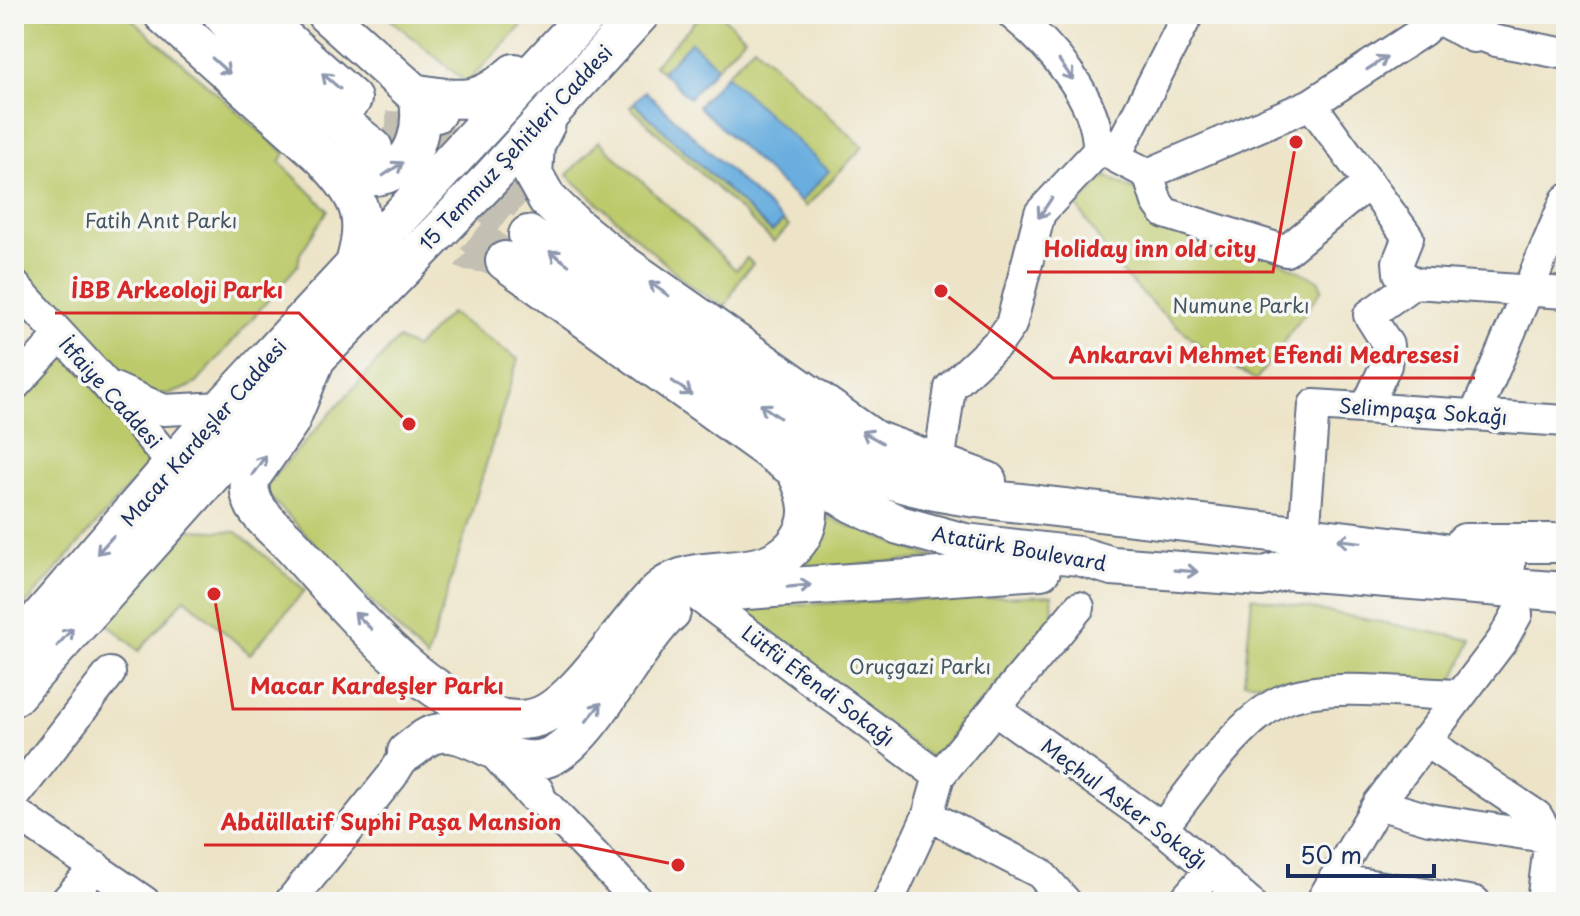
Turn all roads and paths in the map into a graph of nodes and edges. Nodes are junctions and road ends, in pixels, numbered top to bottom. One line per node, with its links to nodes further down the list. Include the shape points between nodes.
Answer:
1 (163, 14): 19 (main road, one-way to 19)
2 (197, 14): 10 (main road)
3 (222, 14): 10 (main road)
4 (326, 14): 13 (main road)
5 (588, 14): 11 (main road, 15 Temmuz Şehitleri Caddesi)
6 (640, 14): 15 (main road, 15 Temmuz Şehitleri Caddesi)
7 (1012, 14): 18 (street, one-way to 18, via 1063,63)
8 (1188, 14): 18 (street)
9 (1458, 20): 12 (street); 14 (street, one-way to 9, via 1423,31)
10 (262, 31): 16 (main road)
11 (560, 44): 13 (main road, via 481,98); 17 (main road, 15 Temmuz Şehitleri Caddesi)
12 (1566, 54)
13 (418, 94): 17 (main road, via 450,128); 19 (main road, one-way to 13, via 353,177 394,171 418,139)
14 (1311, 104): 20 (street); 21 (street)
15 (553, 110): 24 (main road, 15 Temmuz Şehitleri Caddesi); 37 (main road, one-way to 15, via 874,440 833,413 575,226 547,199 533,174 535,145)
16 (380, 137)
17 (462, 150): 23 (main road, Macar Kardeşler Caddesi); 24 (main road, via 466,172 461,184 399,261)
18 (1107, 154): 20 (street); 37 (street, one-way to 37, via 1040,213 1011,325 950,388 941,450)
19 (324, 158): 23 (main road, via 352,191 361,213 362,239)
20 (1148, 174): 21 (street, via 1165,213 1286,251)
21 (1368, 184): 25 (street, via 1408,237 1399,273)
22 (1566, 200): 27 (street)
23 (354, 267): 33 (main road, Macar Kardeşler Caddesi)
24 (392, 282): 30 (main road, Macar Kardeşler Caddesi)
25 (1414, 283): 27 (street); 34 (street, via 1369,315 1388,345 1386,365)
26 (14, 285): 29 (street, İtfaiye Caddesi)
27 (1527, 289): 28 (street); 35 (street)
28 (1566, 293)
29 (59, 337): 31 (street, İtfaiye Caddesi); 32 (street)
30 (316, 358): 39 (main road, Macar Kardeşler Caddesi); 46 (main road, one-way to 30, via 260,513 248,486 254,469 290,421)
31 (104, 382): 33 (street, via 164,410); 39 (street, İtfaiye Caddesi)
32 (14, 386)
33 (223, 407): 39 (main road, Macar Kardeşler Caddesi)
34 (1366, 408): 35 (street, Selimpaşa Sokağı); 41 (street, Selimpaşa Sokağı, via 1314,405)
35 (1475, 415): 36 (street, Selimpaşa Sokağı)
36 (1566, 421)
37 (927, 462): 40 (main road)
38 (795, 469): 40 (main road, Atatürk Boulevard, one-way to 38, via 931,492 844,462 696,359 516,248); 44 (main road, Atatürk Boulevard, via 852,503 922,533 1079,556); 54 (main road, via 810,511 792,549 767,566 676,578 652,598 565,700 546,714 502,719 477,711)
39 (188, 476): 46 (main road); 53 (main road, Macar Kardeşler Caddesi, one-way to 53); 57 (main road, Macar Kardeşler Caddesi, one-way to 39)
40 (1078, 509): 41 (main road, Atatürk Boulevard)
41 (1304, 536): 43 (main road, Atatürk Boulevard, one-way to 41)
42 (1566, 543): 43 (main road, via 1469,542)
43 (1426, 550): 45 (main road, Atatürk Boulevard)
44 (1112, 566): 47 (main road, Atatürk Boulevard, one-way to 47); 49 (main road, one-way to 44, via 943,574)
45 (1566, 570)
46 (314, 572): 54 (main road, one-way to 46)
47 (1261, 577): 48 (main road, Atatürk Boulevard, via 1285,570); 51 (main road, via 1290,587)
48 (1566, 592)
49 (698, 596): 61 (main road, one-way to 49, via 667,615); 62 (street, Lütfü Efendi Sokağı)
50 (1079, 607): 58 (street)
51 (1517, 614): 52 (main road); 56 (street)
52 (1566, 617)
53 (14, 648)
54 (412, 669): 60 (main road, via 421,697 419,725)
55 (110, 673): 63 (street)
56 (1459, 695): 59 (street); 67 (street, via 1336,691 1290,697 1267,708 1242,732)
57 (14, 696)
58 (996, 710): 62 (street); 67 (street, Meçhul Asker Sokağı)
59 (1425, 741): 64 (street); 68 (street, via 1537,816)
60 (407, 752): 61 (main road, via 446,732 522,759); 75 (street)
61 (541, 776): 72 (street)
62 (939, 776): 66 (street)
63 (14, 797)
64 (1378, 804): 68 (street, via 1429,819); 71 (street)
65 (14, 812): 69 (street)
66 (928, 815): 76 (street); 77 (street, via 1040,873)
67 (1162, 828): 70 (street, Meçhul Asker Sokağı)
68 (1558, 839): 81 (street)
69 (96, 867): 73 (street); 74 (street)
70 (1211, 869): 78 (street); 79 (street, Meçhul Asker Sokağı)
71 (1327, 890): 80 (street)
72 (630, 899)
73 (65, 902)
74 (145, 902)
75 (290, 902)
76 (888, 902)
77 (1066, 902)
78 (1183, 902)
79 (1249, 902)
80 (1475, 902)
81 (1542, 902)

